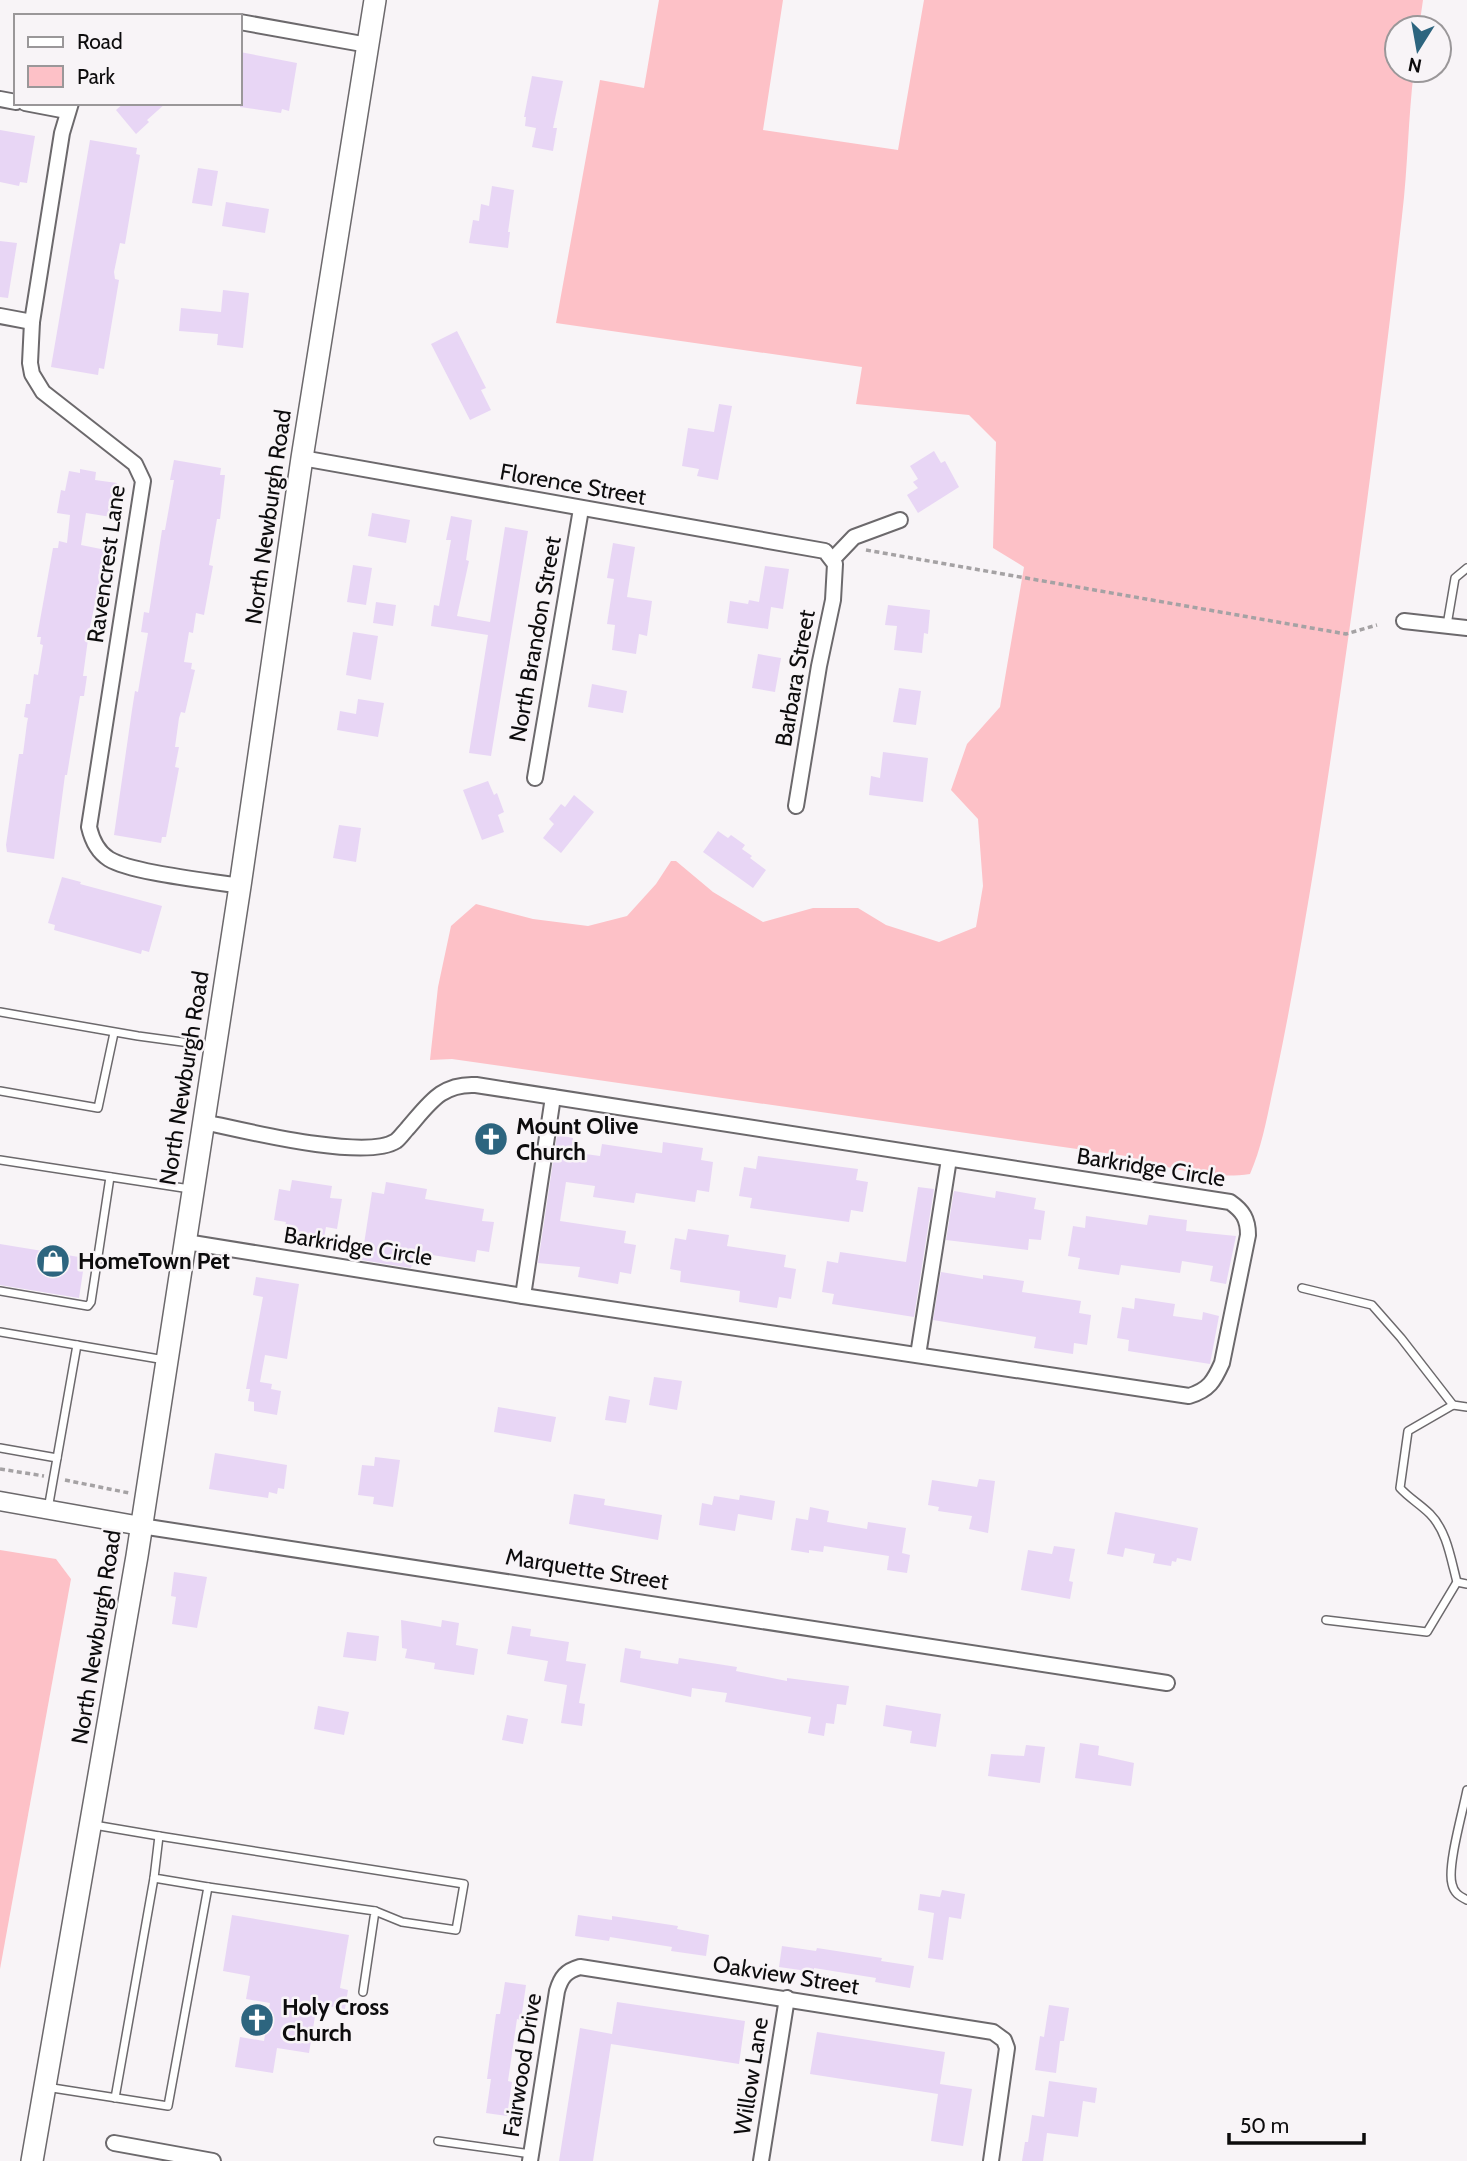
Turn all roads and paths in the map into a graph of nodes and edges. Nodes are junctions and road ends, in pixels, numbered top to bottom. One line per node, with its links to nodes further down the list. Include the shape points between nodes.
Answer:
1 (375, 0): 3 (main road, North Newburgh Road)
2 (242, 22): 3 (street)
3 (368, 45): 8 (main road, North Newburgh Road)
4 (47, 105): 5 (street)
5 (69, 107): 7 (street, Ravencrest Lane)
6 (0, 316): 7 (street)
7 (32, 321): 20 (street, Ravencrest Lane, via 30,363 39,387 135,464 143,481 89,817 92,838 111,860 138,869)
8 (302, 458): 9 (street, Florence Street); 20 (main road, North Newburgh Road)
9 (581, 509): 12 (street, Florence Street, via 819,549); 18 (street, North Brandon Street)
10 (900, 520): 11 (street, via 854,537)
11 (845, 547): 12 (street); 15 (path, via 1346,634)
12 (832, 559): 19 (street, Barbara Street, via 836,570 833,600)
13 (1467, 568): 16 (lane, via 1455,578)
14 (1404, 621): 16 (street)
15 (1377, 625)
16 (1447, 626): 17 (street)
17 (1467, 628)
18 (535, 778)
19 (796, 806)
20 (240, 886): 23 (main road, North Newburgh Road)
21 (0, 1012): 22 (lane)
22 (114, 1032): 23 (lane); 24 (lane, via 98,1108)
23 (216, 1046): 26 (main road, North Newburgh Road)
24 (0, 1091)
25 (553, 1097): 26 (street, Barkridge Circle, via 455,1086 436,1097 396,1141 376,1147 335,1146); 27 (street, Barkridge Circle); 34 (street)
26 (204, 1122): 30 (main road, North Newburgh Road)
27 (949, 1159): 37 (street); 37 (street, Barkridge Circle, via 1230,1202 1248,1221 1248,1235 1222,1363 1204,1392 1189,1396)
28 (0, 1160): 29 (lane)
29 (110, 1177): 30 (lane); 33 (lane, via 88,1306)
30 (194, 1190): 31 (main road, North Newburgh Road)
31 (186, 1242): 34 (street, Barkridge Circle); 38 (main road, North Newburgh Road)
32 (1302, 1288): 39 (lane, via 1372,1305)
33 (0, 1291)
34 (523, 1296): 37 (street, Barkridge Circle)
35 (0, 1332): 36 (lane)
36 (77, 1345): 38 (lane); 42 (lane)
37 (918, 1355)
38 (167, 1361): 45 (main road, North Newburgh Road)
39 (1454, 1405): 40 (lane); 49 (lane, via 1408,1431 1400,1488 1431,1515 1446,1540)
40 (1467, 1407)
41 (0, 1448): 42 (lane)
42 (57, 1458): 44 (lane)
43 (0, 1469): 44 (path)
44 (53, 1478): 45 (path); 47 (lane)
45 (145, 1495): 48 (main road, North Newburgh Road)
46 (0, 1502): 47 (street, Marquette Street)
47 (48, 1510): 48 (street, Marquette Street)
48 (141, 1525): 52 (street, Marquette Street); 54 (main road, North Newburgh Road)
49 (1457, 1582): 50 (lane); 51 (lane, via 1427,1632)
50 (1467, 1584)
51 (1326, 1620)
52 (1167, 1683)
53 (1467, 1790): 58 (lane, via 1451,1882 1456,1894)
54 (91, 1824): 55 (lane); 63 (main road, North Newburgh Road)
55 (159, 1836): 56 (lane); 59 (lane, via 464,1884 456,1930 402,1922)
56 (154, 1878): 57 (lane); 64 (lane)
57 (208, 1887): 59 (lane); 64 (lane, via 168,2106)
58 (1467, 1900)
59 (375, 1912): 61 (lane)
60 (561, 1977): 62 (street, Oakview Street, via 580,1967); 67 (street, Fairwood Drive)
61 (363, 1992)
62 (787, 1998): 70 (street, Willow Lane); 71 (street, Oakview Street, via 977,2028 1004,2040 1006,2055)
63 (45, 2087): 64 (lane); 68 (main road, North Newburgh Road)
64 (115, 2098)
65 (438, 2141): 67 (lane)
66 (114, 2143): 69 (street)
67 (530, 2158)
68 (32, 2161)
69 (213, 2161)
70 (761, 2161)
71 (991, 2161)

